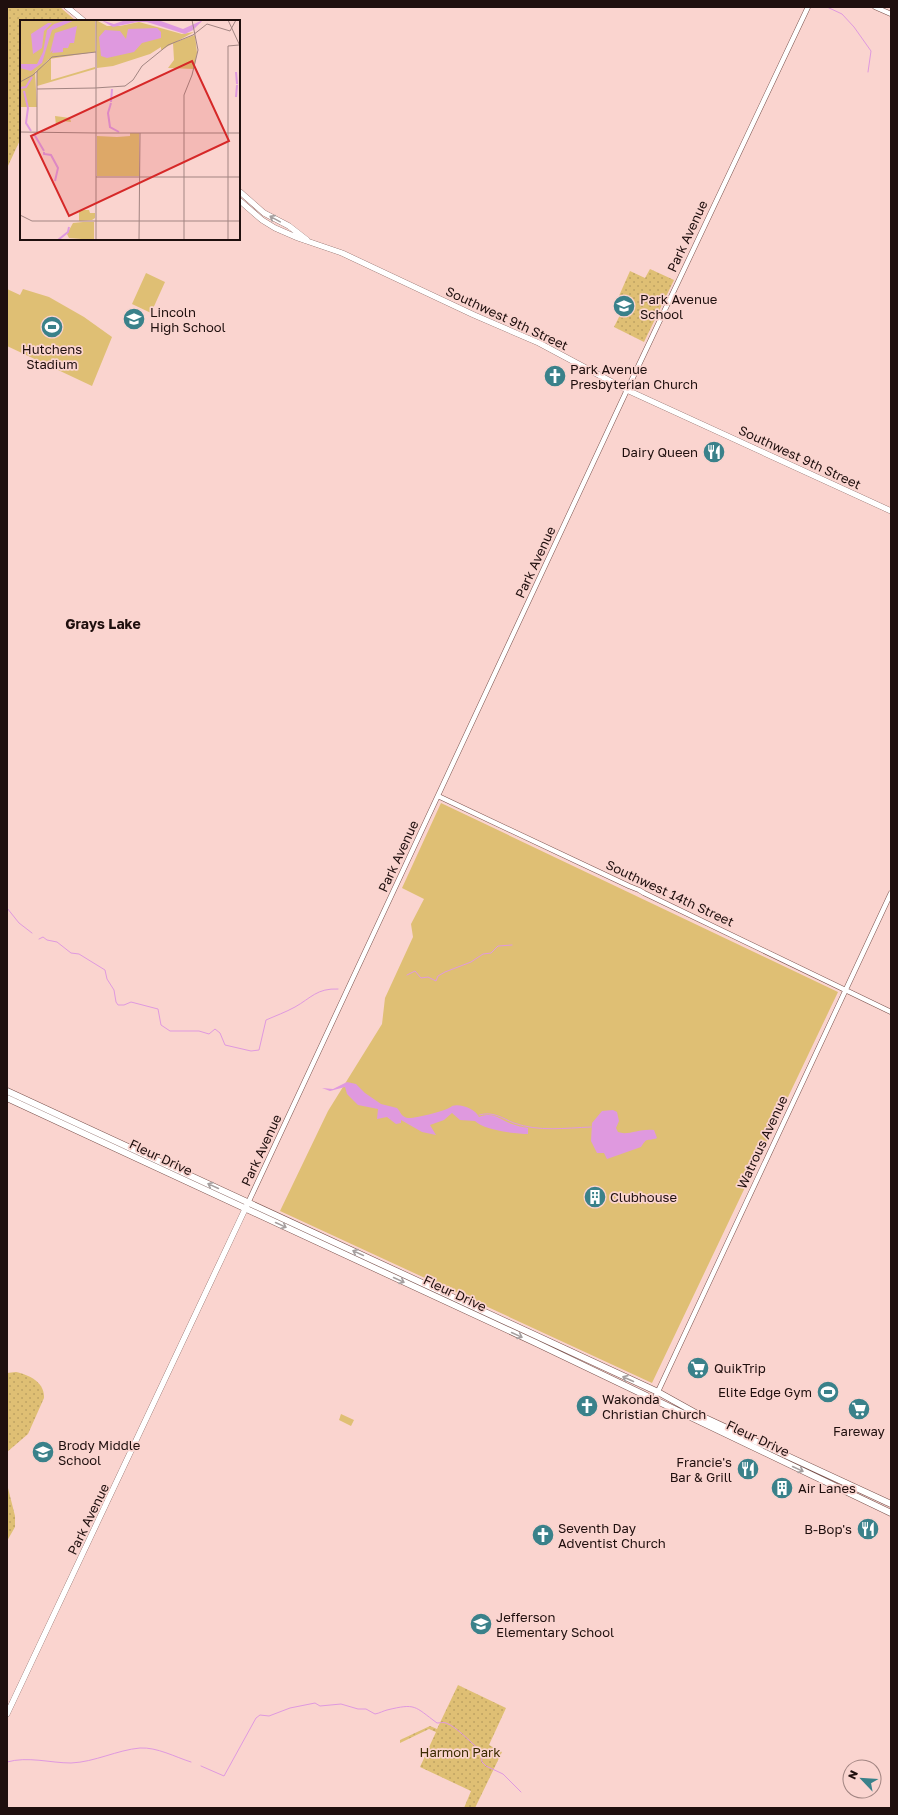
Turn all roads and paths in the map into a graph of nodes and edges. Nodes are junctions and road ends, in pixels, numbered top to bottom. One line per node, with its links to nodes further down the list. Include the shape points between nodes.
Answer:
1 (67, 7): 5 (main road)
2 (808, 7): 9 (street, Park Avenue)
3 (875, 7): 4 (street)
4 (891, 14)
5 (83, 20)
6 (240, 191): 8 (main road, Southwest 9th Street, one-way to 6, via 264,213)
7 (240, 201): 8 (main road, Southwest 9th Street, via 275,228)
8 (308, 240): 9 (main road, Southwest 9th Street, via 343,253 539,343)
9 (627, 390): 10 (main road, Southwest 9th Street); 11 (street, Park Avenue)
10 (891, 511)
11 (438, 796): 13 (street, Southwest 14th Street); 17 (street, Park Avenue)
12 (891, 893): 13 (street, Watrous Avenue)
13 (845, 990): 14 (street, Southwest 14th Street); 18 (street, Watrous Avenue)
14 (891, 1012)
15 (7, 1091): 17 (main road, Fleur Drive, one-way to 15)
16 (7, 1098): 17 (main road, Fleur Drive)
17 (247, 1206): 18 (main road, Fleur Drive, one-way to 17); 19 (main road, Fleur Drive, one-way to 19); 22 (main road, Park Avenue)
18 (658, 1392): 19 (street, Watrous Avenue); 20 (main road, Fleur Drive, via 704,1417)
19 (654, 1400): 21 (main road, Fleur Drive, one-way to 21)
20 (891, 1504)
21 (891, 1512)
22 (7, 1714)

